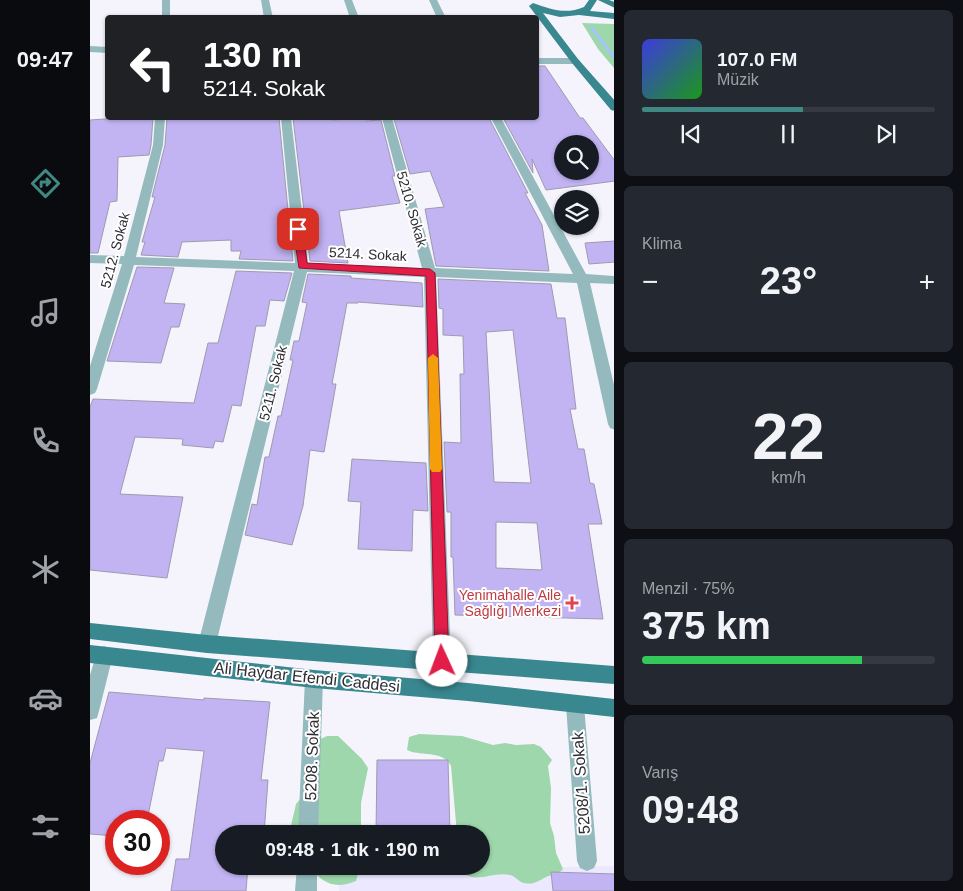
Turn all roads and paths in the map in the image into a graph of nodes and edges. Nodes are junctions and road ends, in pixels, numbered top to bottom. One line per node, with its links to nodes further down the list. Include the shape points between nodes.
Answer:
1 (166, 0): 10 (street)
2 (265, 0): 11 (street)
3 (348, 0): 12 (street)
4 (433, 0): 13 (street)
5 (593, 0): 9 (main road, via 590,6)
6 (602, 0): 8 (main road)
7 (531, 3): 9 (main road, via 556,13); 18 (main road)
8 (614, 6)
9 (579, 12): 14 (main road)
10 (166, 15)
11 (268, 15)
12 (354, 15)
13 (440, 15)
14 (614, 16)
15 (90, 49): 16 (street)
16 (105, 50)
17 (539, 61): 18 (street)
18 (575, 61): 19 (main road)
19 (614, 108)
20 (160, 120): 25 (street, 5212. Sokak, via 158,146)
21 (286, 120): 26 (street, 5211. Sokak)
22 (387, 120): 27 (street, 5210. Sokak)
23 (497, 120): 28 (street)
24 (90, 259): 25 (street, 5214. Sokak)
25 (129, 261): 26 (street, 5214. Sokak); 30 (street, 5212. Sokak)
26 (302, 266): 27 (street, 5214. Sokak); 33 (street, 5211. Sokak)
27 (430, 273): 28 (street, 5214. Sokak); 35 (street, 5210. Sokak)
28 (583, 280): 29 (street, 5214. Sokak); 31 (street)
29 (614, 280)
30 (90, 389)
31 (614, 424)
32 (90, 631): 33 (main road, Ali Haydar Efendi Caddesi)
33 (207, 644): 35 (main road, Ali Haydar Efendi Caddesi)
34 (97, 654): 37 (main road, Ali Haydar Efendi Caddesi); 40 (street)
35 (442, 661): 36 (main road, Ali Haydar Efendi Caddesi)
36 (614, 675)
37 (314, 679): 38 (main road, Ali Haydar Efendi Caddesi); 41 (street, 5208. Sokak)
38 (575, 705): 39 (main road, Ali Haydar Efendi Caddesi); 42 (street, 5208/1. Sokak)
39 (614, 708)
40 (90, 711)
41 (308, 825)
42 (587, 861)
43 (307, 875): 44 (street)
44 (306, 891)

